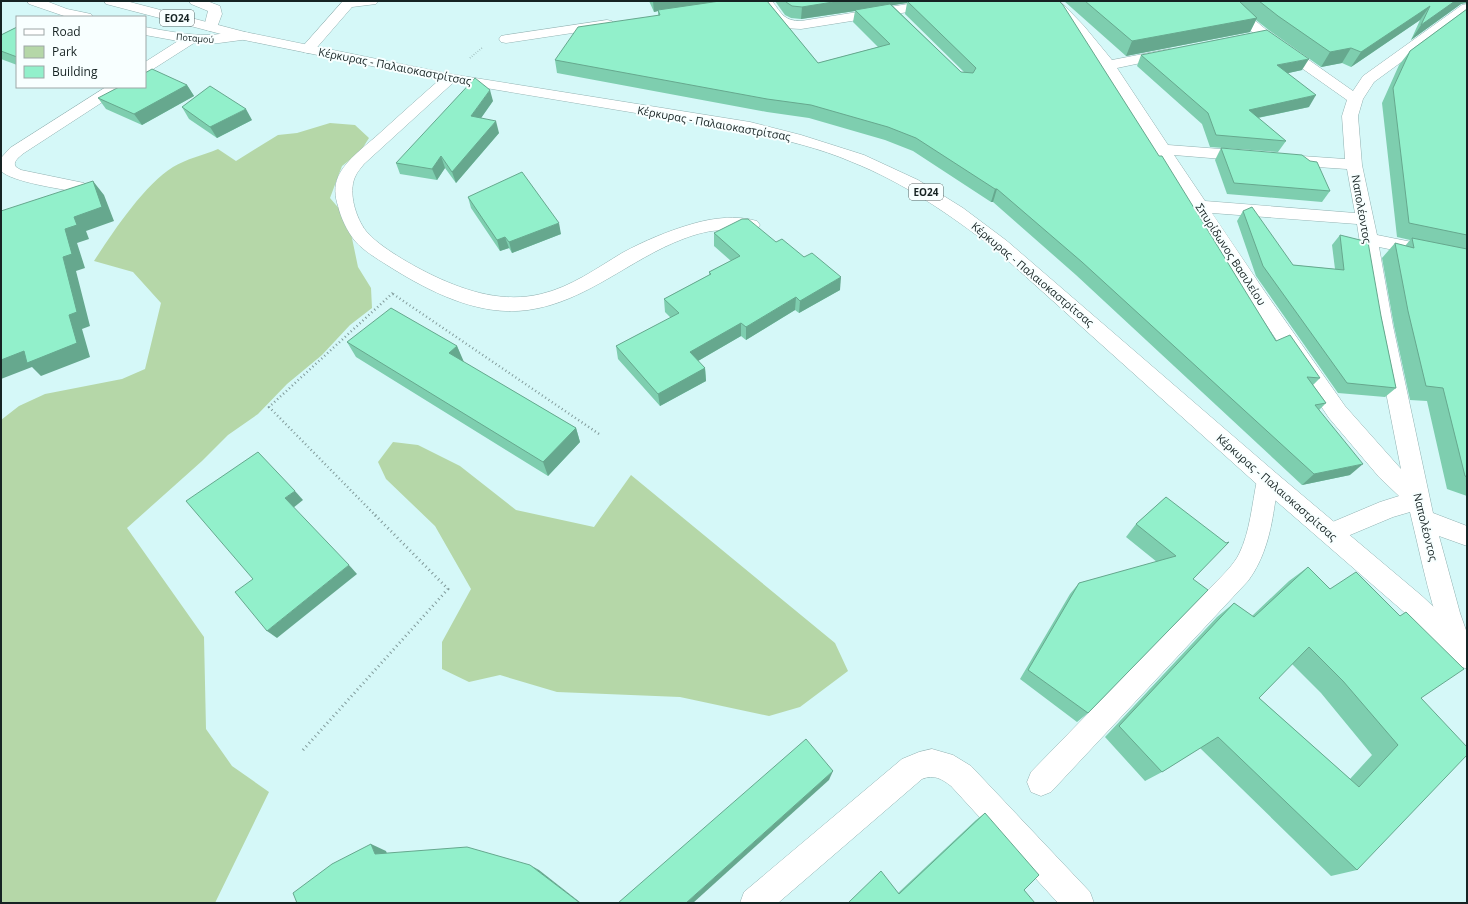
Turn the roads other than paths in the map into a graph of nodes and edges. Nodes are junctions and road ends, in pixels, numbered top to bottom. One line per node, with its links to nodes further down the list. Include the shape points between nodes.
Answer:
1 (34, 1): 14 (street)
2 (111, 1): 17 (street, Κέρκυρας - Παλαιοκαστρίτσας / ΕΟ24)
3 (196, 1): 17 (street, via 215,9)
4 (371, 1): 24 (street, via 348,3)
5 (766, 1): 11 (street); 13 (street, via 778,19 788,25)
6 (952, 1): 13 (street)
7 (1053, 1): 26 (street, Σπυρίδωνος Βασιλείου)
8 (1462, 1): 10 (street)
9 (1224, 2): 19 (street)
10 (1467, 2)
11 (750, 4)
12 (1467, 8): 30 (street, Ναπολέοντος, via 1368,79)
13 (892, 11): 15 (street)
14 (81, 16)
15 (903, 22)
16 (616, 23): 23 (street)
17 (211, 27): 20 (street, Κέρκυρας - Παλαιοκαστρίτσας / ΕΟ24)
18 (146, 31): 22 (street, Ποταμού)
19 (1264, 35): 21 (street); 30 (street)
20 (244, 36): 22 (street, Ποταμού, via 212,40); 24 (street, Κέρκυρας - Παλαιοκαστρίτσας / ΕΟ24)
21 (1248, 38)
22 (191, 39): 27 (street)
23 (506, 39)
24 (308, 49): 28 (street, Κέρκυρας - Παλαιοκαστρίτσας / ΕΟ24)
25 (1186, 50): 26 (street)
26 (1108, 65): 31 (street, Σπυρίδωνος Βασιλείου)
27 (146, 67)
28 (450, 78): 36 (street, via 358,161 346,178 344,195 351,222 363,240 442,288 503,304 531,303 574,288 650,247 682,234 723,224); 39 (street, Κέρκυρας - Παλαιοκαστρίτσας / ΕΟ24, via 758,128 818,144 878,166 934,196 1001,245)
29 (114, 88): 33 (street, via 18,150 7,162 6,167 16,174)
30 (1355, 99): 32 (street, Ναπολέοντος, via 1350,116)
31 (1163, 149): 32 (street); 34 (street, Σπυρίδωνος Βασιλείου)
32 (1354, 165): 35 (street, Ναπολέοντος)
33 (78, 187)
34 (1200, 206): 35 (street); 40 (street, Σπυρίδωνος Βασιλείου, via 1262,303 1338,412)
35 (1366, 219): 37 (street, Ναπολέοντος)
36 (751, 225)
37 (1368, 239): 38 (street); 40 (street, Ναπολέοντος)
38 (1467, 259)
39 (1268, 480): 41 (street, Κέρκυρας - Παλαιοκαστρίτσας / ΕΟ24); 44 (street, via 1250,557 1239,575)
40 (1421, 510): 41 (street, via 1388,509); 42 (street); 43 (street, Ναπολέοντος, via 1447,613)
41 (1331, 533): 43 (street, Κέρκυρας - Παλαιοκαστρίτσας / ΕΟ24)
42 (1467, 536)
43 (1464, 652)
44 (1041, 782)
45 (755, 903): 46 (street, via 912,769 923,763 936,762 961,776)
46 (1079, 903)

